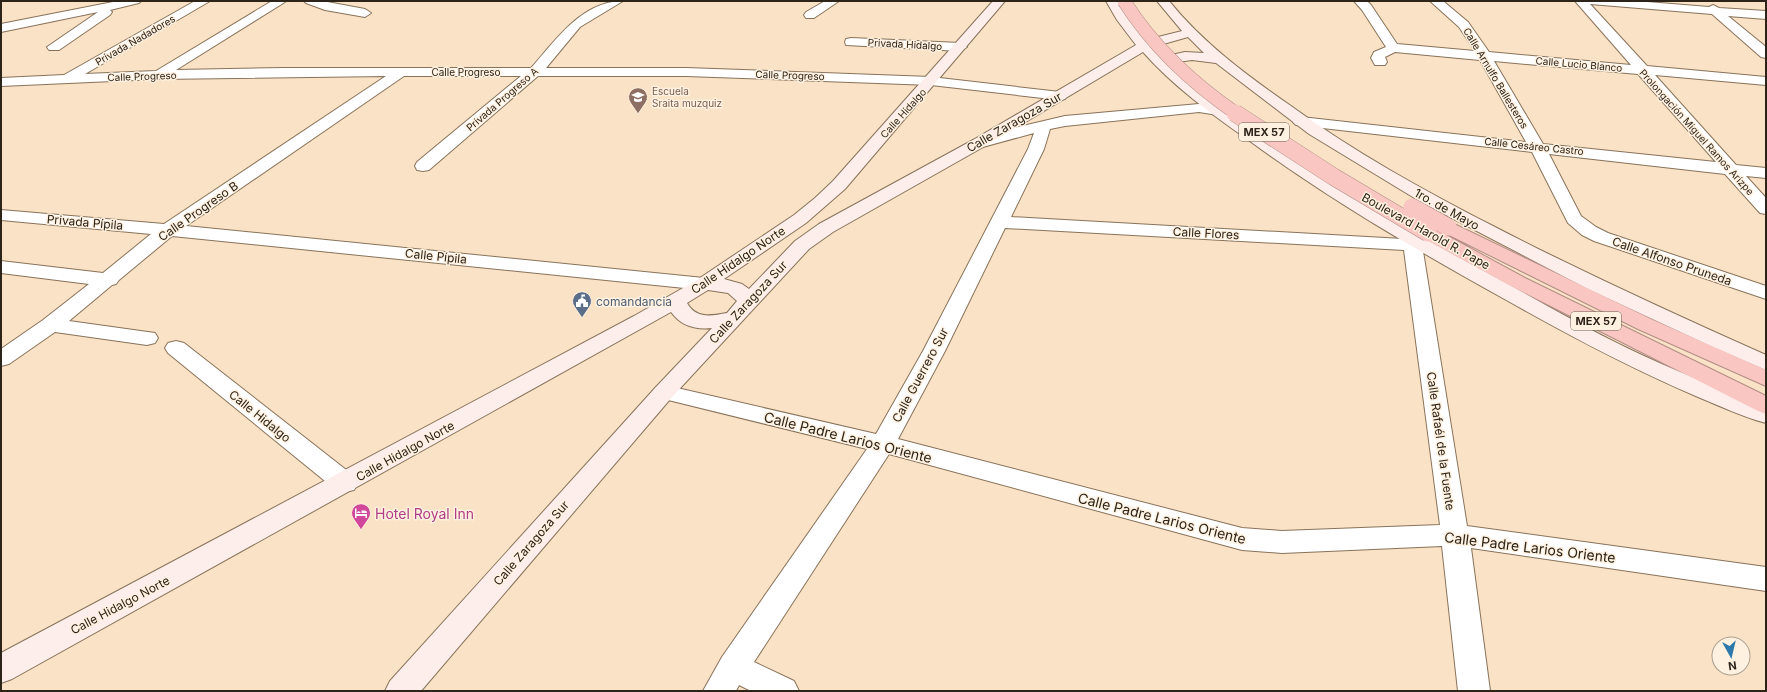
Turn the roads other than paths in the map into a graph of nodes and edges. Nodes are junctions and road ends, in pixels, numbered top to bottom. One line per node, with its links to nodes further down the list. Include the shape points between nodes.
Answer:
1 (135, 1): 17 (street)
2 (204, 1): 39 (street, Privada Nadadores)
3 (310, 1): 19 (street)
4 (617, 1): 35 (street, Privada Progreso A, via 576,24)
5 (833, 1): 20 (street)
6 (999, 1): 27 (street, Calle Hidalgo)
7 (1112, 1): 26 (street, via 1127,26)
8 (1124, 1): 58 (highway, Boulevard Harold R. Pape / MEX 57, bridge, via 1155,43 1180,68 1223,103)
9 (1141, 1): 37 (highway, via 1163,30)
10 (1163, 1): 23 (street, 1ro. de Mayo)
11 (1360, 1): 28 (street)
12 (1436, 1): 30 (street, Calle Arnulfo Ballesteros, via 1464,25)
13 (1581, 1): 34 (street, Prolongación Miguel Ramos Arizpe)
14 (1591, 1): 18 (street)
15 (1703, 1): 18 (street)
16 (279, 2): 38 (street)
17 (114, 6): 22 (street); 25 (street)
18 (1715, 11): 21 (street); 29 (street)
19 (365, 13)
20 (810, 15)
21 (1766, 15)
22 (1, 28)
23 (1189, 33): 26 (street, Calle Zaragoza Sur); 31 (street, 1ro. de Mayo)
24 (851, 42): 27 (street, Privada Hidalgo)
25 (54, 46)
26 (1144, 46): 33 (street); 45 (street, Calle Zaragoza Sur)
27 (960, 47): 40 (street, Calle Hidalgo)
28 (1393, 48): 30 (street, Calle Lucio Blanco); 32 (street, via 1379,55)
29 (1766, 54)
30 (1484, 55): 34 (street, Calle Lucio Blanco); 48 (street, Calle Arnulfo Ballesteros)
31 (1221, 60): 33 (street, via 1181,56 1165,60); 47 (street, 1ro. de Mayo)
32 (1380, 62)
33 (1163, 64): 43 (street)
34 (1642, 70): 41 (street, Calle Lucio Blanco); 50 (street, Prolongación Miguel Ramos Arizpe)
35 (536, 71): 36 (street, Calle Progreso); 40 (street, Calle Progreso, via 734,72); 49 (street, Privada Progreso A)
36 (401, 72): 38 (street, Calle Progreso); 57 (street, Calle Progreso B)
37 (1207, 73)
38 (158, 75): 39 (street, Calle Progreso)
39 (66, 79): 42 (street, Calle Progreso)
40 (932, 81): 45 (street, Calle Progreso); 54 (street, Calle Hidalgo, via 839,185)
41 (1766, 81)
42 (4, 84)
43 (1196, 94): 45 (street, via 1189,102 1088,112 1059,112); 46 (street)
44 (1236, 96): 71 (highway, Boulevard Harold R. Pape / MEX 57, bridge, via 1333,162 1448,227 1544,277 1674,339)
45 (1051, 108): 46 (street, via 1110,116 1198,108); 55 (street, Calle Guerrero Sur, via 1039,142); 64 (street, Calle Zaragoza Sur, via 979,143 814,236 792,254)
46 (1218, 111): 58 (street, via 1291,164)
47 (1301, 122): 48 (street, Calle Cesáreo Castro); 70 (street, 1ro. de Mayo, via 1400,182 1530,254)
48 (1537, 146): 50 (street, Calle Cesáreo Castro); 56 (street, Calle Arnulfo Ballesteros, via 1574,219)
49 (423, 166)
50 (1730, 169): 51 (street, Calle Cesáreo Castro); 52 (street, Prolongación Miguel Ramos Arizpe)
51 (1766, 173)
52 (1766, 209)
53 (1, 215): 57 (street, Privada Pípila)
54 (800, 219): 61 (street, Calle Hidalgo Norte)
55 (999, 222): 58 (street, Calle Flores); 75 (street, Calle Guerrero Sur, via 934,351)
56 (1580, 225): 62 (street, Calle Alfonso Pruneda, via 1601,237)
57 (168, 230): 60 (street, Calle Progreso B); 61 (street, Calle Pípila)
58 (1418, 239): 73 (highway, Boulevard Harold R. Pape / MEX 57, via 1518,282); 74 (street, via 1618,352); 77 (street, Calle Rafaél de la Fuente)
59 (1, 267): 60 (street)
60 (109, 280): 66 (street, Calle Progreso B)
61 (704, 284): 63 (street, Calle Hidalgo Norte); 64 (street, via 735,288 744,294)
62 (1766, 293)
63 (675, 301): 65 (street, via 682,314 694,321 714,322); 76 (street, Calle Hidalgo Norte)
64 (748, 302): 65 (street, Calle Zaragoza Sur)
65 (732, 318): 72 (street, Calle Zaragoza Sur)
66 (51, 325): 67 (street); 69 (street, Calle Progreso B)
67 (147, 338)
68 (176, 348): 76 (street, Calle Hidalgo)
69 (1, 359)
70 (1766, 363)
71 (1766, 379)
72 (664, 392): 75 (street, Calle Padre Larios Oriente); 81 (street, Calle Zaragoza Sur)
73 (1766, 406)
74 (1766, 415)
75 (883, 444): 77 (street, Calle Padre Larios Oriente, via 1242,539 1282,542); 80 (street, Calle Guerrero Sur)
76 (345, 483): 79 (street, Calle Hidalgo Norte)
77 (1455, 535): 78 (street, Calle Padre Larios Oriente); 83 (street, Calle Rafaél de la Fuente)
78 (1766, 579)
79 (1, 669)
80 (726, 679): 82 (street)
81 (401, 691)
82 (783, 691)
83 (1474, 691)

